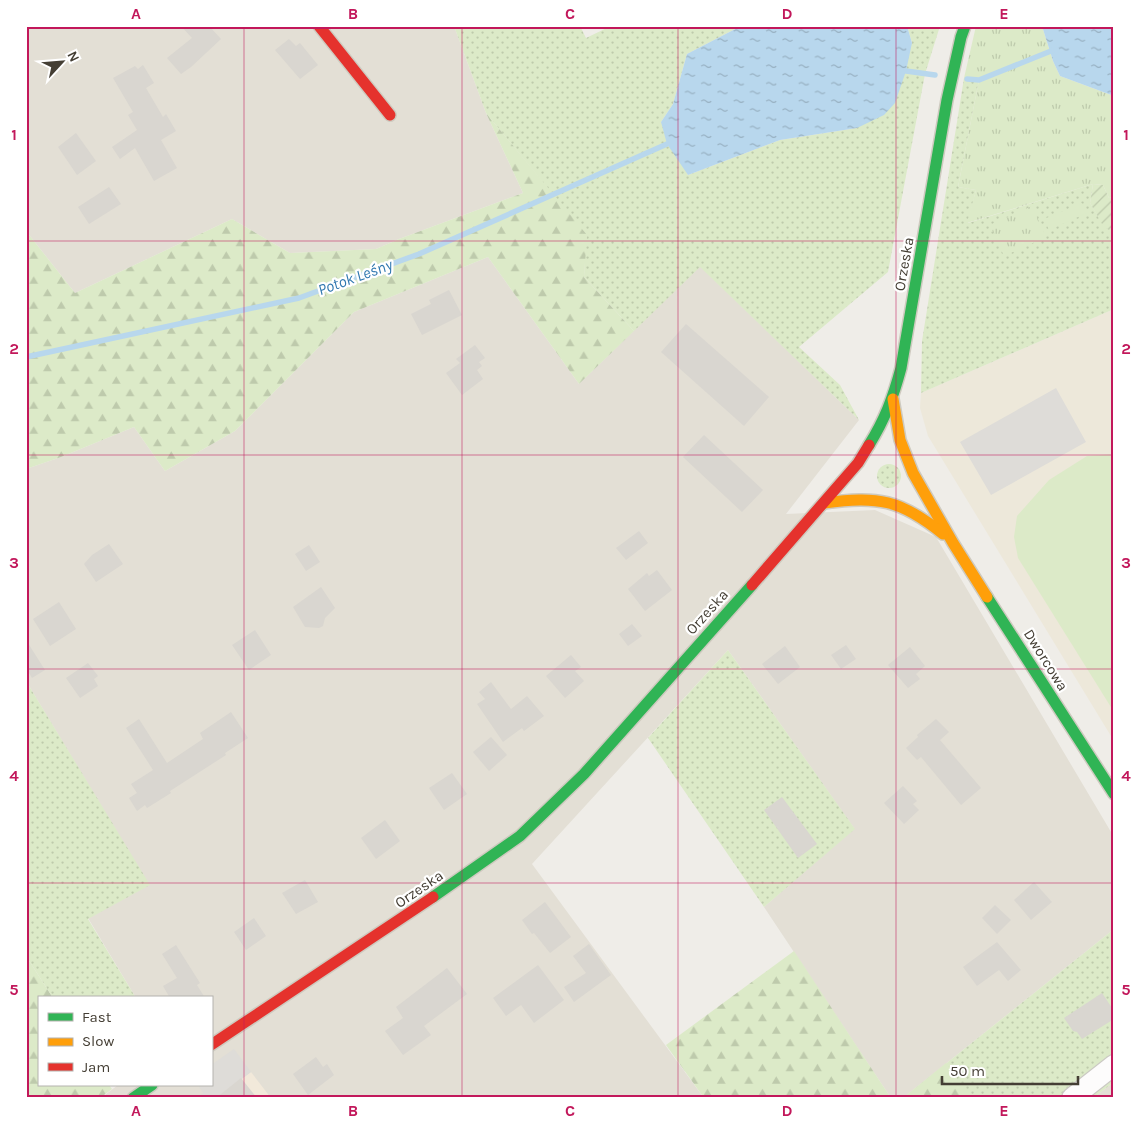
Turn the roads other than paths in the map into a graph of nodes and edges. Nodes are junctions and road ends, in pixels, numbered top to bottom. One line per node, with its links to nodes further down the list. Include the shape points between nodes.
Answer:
1 (319, 26): 3 (street)
2 (965, 26): 4 (street, Orzeska, via 947,100)
3 (390, 115)
4 (893, 399): 5 (street, Orzeska); 7 (street, Dworcowa, via 900,440)
5 (870, 446): 6 (street, Orzeska); 7 (street, via 887,450)
6 (858, 462): 8 (street); 11 (street, Orzeska)
7 (911, 469): 10 (street, via 912,488 907,496); 12 (street, Dworcowa)
8 (863, 475)
9 (870, 488): 10 (street)
10 (887, 502): 11 (street, Dworcowa, via 869,499); 12 (street, Dworcowa, via 932,524)
11 (824, 503): 14 (street, Orzeska, via 584,774 520,836)
12 (953, 543): 13 (street, Dworcowa)
13 (1114, 794)
14 (212, 1045)
15 (1114, 1064): 16 (street)
16 (1072, 1098)

